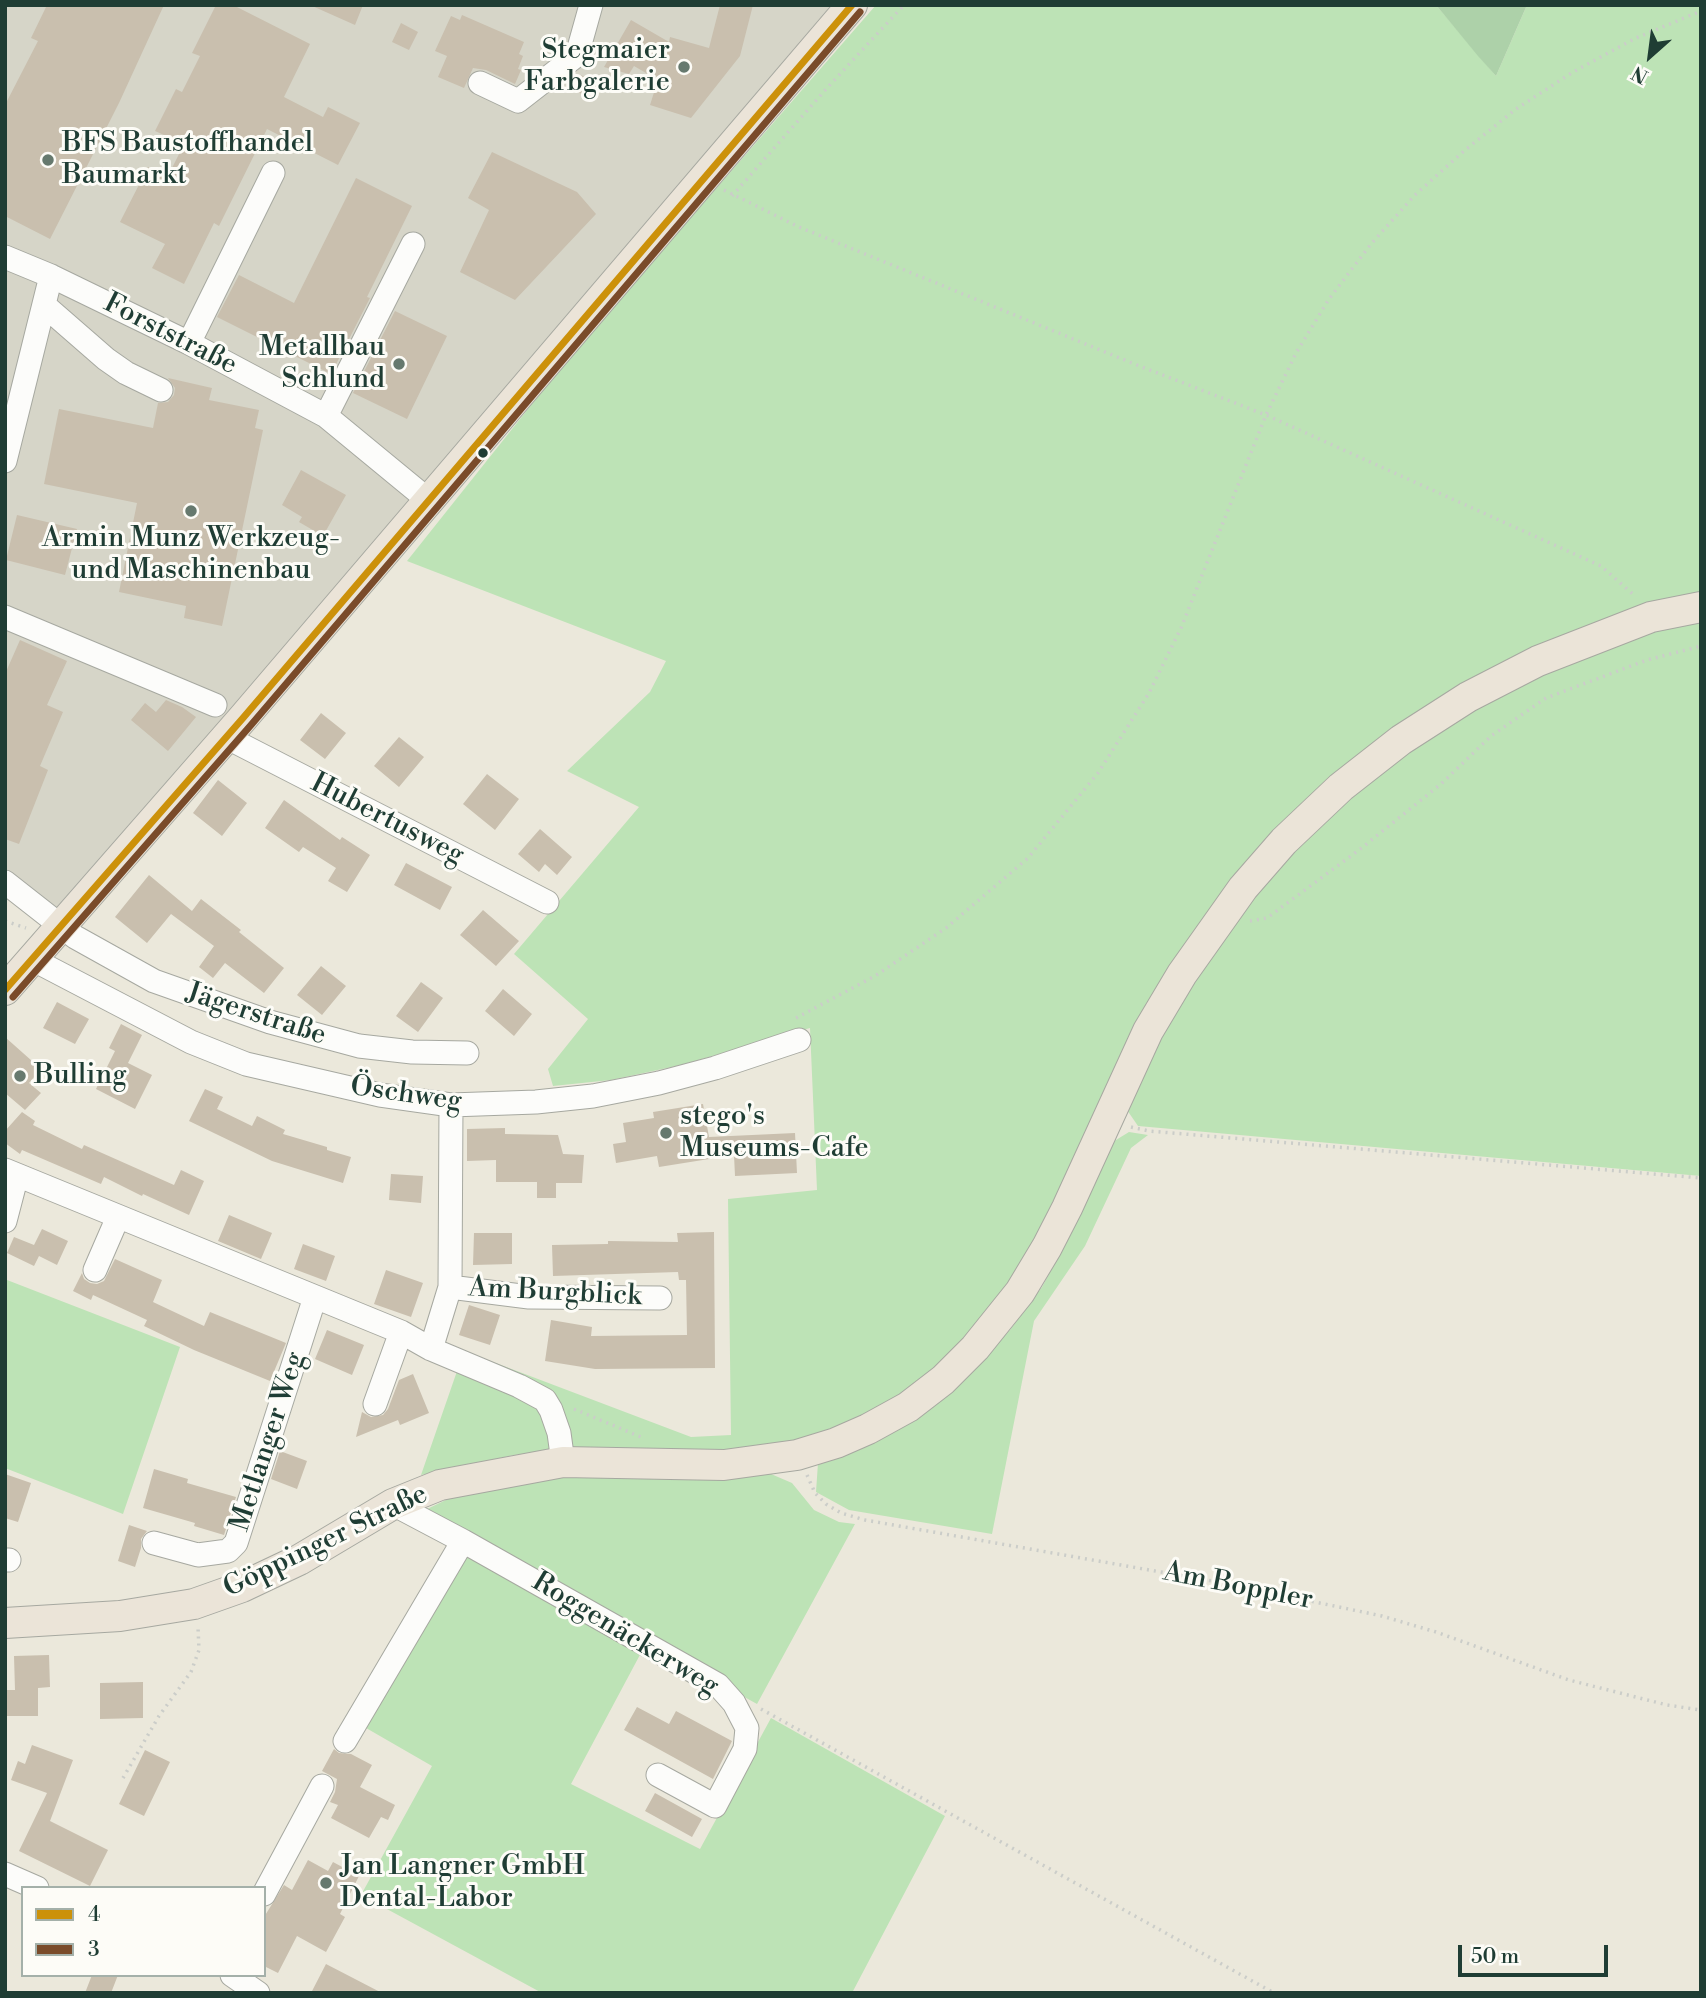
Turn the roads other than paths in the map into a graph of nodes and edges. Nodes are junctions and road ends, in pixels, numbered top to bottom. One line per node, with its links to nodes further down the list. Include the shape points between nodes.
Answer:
1 (591, 5): 3 (street, via 576,55 518,101)
2 (852, 5): 13 (main road)
3 (480, 83)
4 (273, 173): 9 (street)
5 (413, 244): 11 (street)
6 (5, 257): 7 (street, Forststraße)
7 (51, 276): 8 (street); 9 (street, Forststraße)
8 (44, 305): 10 (street, via 116,366); 12 (street)
9 (189, 343): 11 (street, Forststraße)
10 (161, 390)
11 (326, 416): 13 (street, Forststraße)
12 (5, 461)
13 (428, 500): 17 (main road)
14 (1701, 607): 36 (main road, Göppinger Straße, via 1651,617 1538,661 1468,697 1401,740 1341,787 1284,841 1208,935 1148,1031 1047,1247 1020,1292 975,1348 908,1407 836,1443 797,1455 724,1465)
15 (5, 617): 16 (street)
16 (215, 705)
17 (226, 737): 19 (street, Hubertusweg); 20 (main road)
18 (5, 882): 20 (street, Jägerstraße)
19 (547, 902)
20 (61, 926): 21 (main road); 24 (street, Jägerstraße, via 154,981 270,1022 359,1046)
21 (32, 958): 22 (main road); 25 (street, Öschweg, via 191,1042 246,1064 380,1095)
22 (5, 990)
23 (794, 1030): 25 (street, Öschweg, via 659,1083 593,1096)
24 (467, 1053)
25 (451, 1105): 30 (street, Am Burgblick)
26 (11, 1172): 27 (street); 28 (street)
27 (118, 1217): 29 (street); 31 (street)
28 (5, 1220)
29 (95, 1270)
30 (450, 1287): 32 (street, Am Burgblick, via 529,1297); 34 (street, Am Burgblick)
31 (315, 1297): 33 (street); 39 (street, Metlanger Weg, via 236,1543 229,1551 198,1555)
32 (660, 1298)
33 (401, 1332): 34 (street); 35 (street)
34 (431, 1349): 36 (street, via 545,1400 559,1433)
35 (375, 1404)
36 (563, 1462): 37 (main road, Göppinger Straße, via 440,1485)
37 (393, 1504): 38 (street, Roggenäckerweg); 40 (main road, Göppinger Straße, via 299,1560 194,1604 120,1616)
38 (463, 1541): 41 (street); 42 (street, Roggenäckerweg, via 718,1685 734,1703 747,1728 745,1749 715,1806)
39 (154, 1543)
40 (5, 1623)
41 (345, 1741)
42 (658, 1774)
43 (323, 1786): 46 (street)
44 (5, 1874): 45 (street)
45 (32, 1886)
46 (266, 1890)
47 (235, 1977): 48 (street)
48 (258, 1993)

